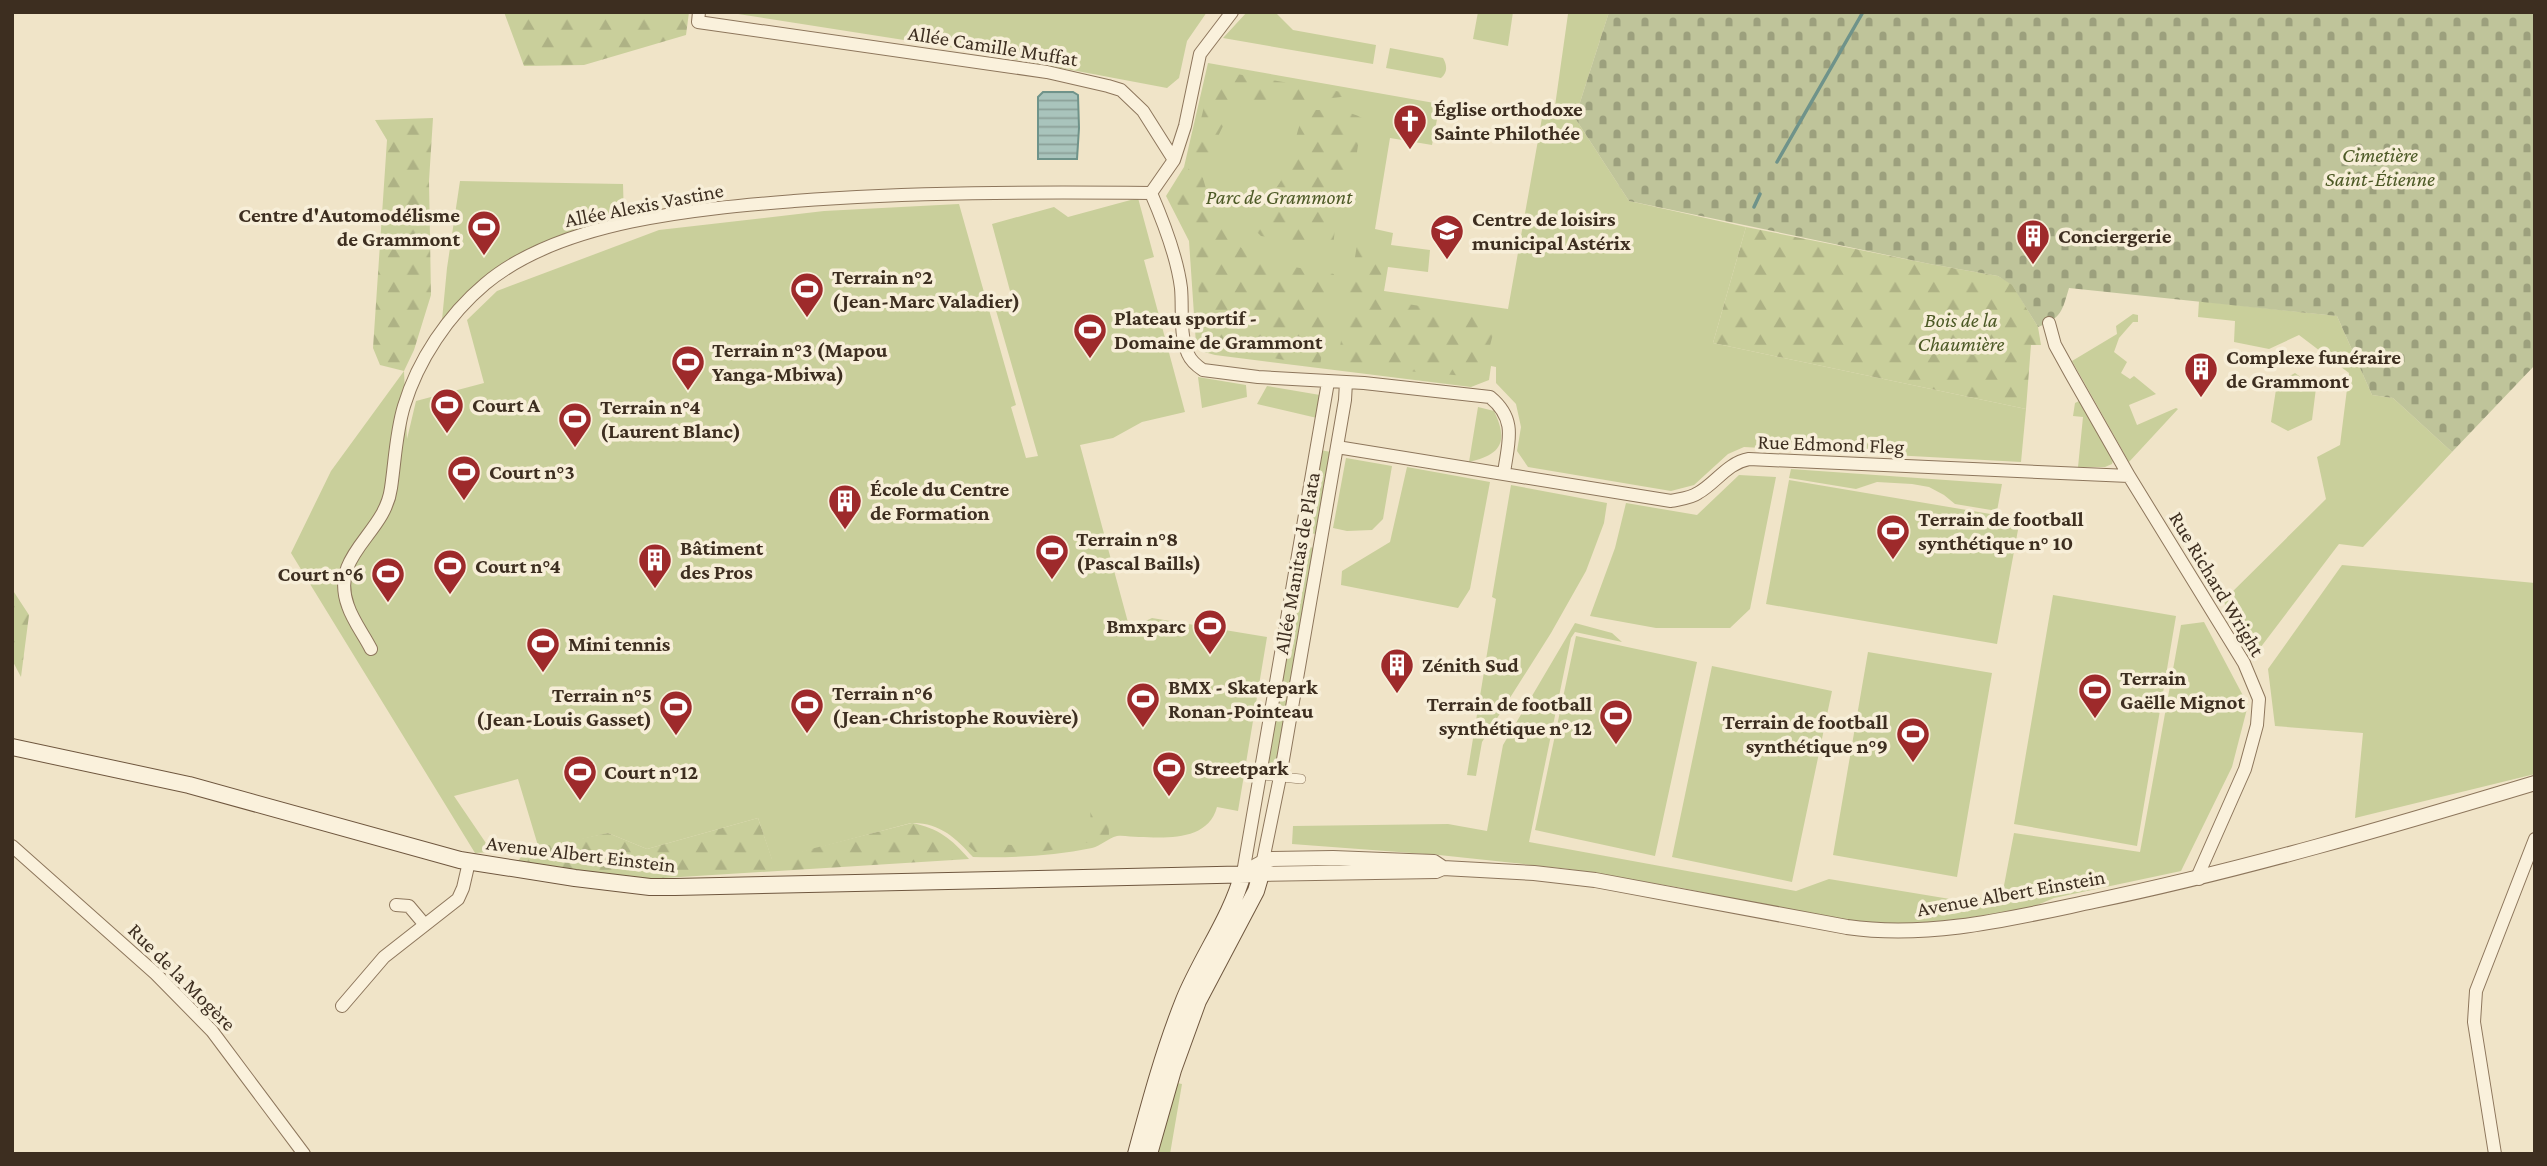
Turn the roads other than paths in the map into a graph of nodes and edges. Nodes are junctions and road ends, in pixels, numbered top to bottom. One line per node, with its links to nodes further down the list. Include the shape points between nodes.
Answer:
1 (699, 12): 3 (street, Allée Camille Muffat, via 698,22 1047,72 1121,90 1143,111)
2 (1232, 12): 3 (street, via 1200,54)
3 (1174, 160): 4 (street)
4 (1151, 193): 6 (street, via 1165,224 1181,286 1187,353 1196,365 1203,370); 11 (street, Allée Alexis Vastine, via 902,195 710,208 588,231 532,254 486,282 456,312 429,350 408,396 390,494 380,520 345,568 348,607)
5 (2049, 323): 10 (street, Rue Richard Wright, via 2055,345)
6 (1328, 382): 7 (street); 14 (street, Allée Manitas de Plata)
7 (1346, 382): 8 (street, Allée Manitas de Plata); 9 (street, via 1490,397 1501,406 1510,428)
8 (1337, 447): 9 (street, Rue Edmond Fleg); 15 (street, Allée Manitas de Plata)
9 (1504, 473): 10 (street, Rue Edmond Fleg, via 1671,501 1697,494 1749,459)
10 (2129, 476): 24 (street, Rue Richard Wright, via 2244,663 2259,699 2245,769)
11 (371, 649)
12 (12, 747): 20 (main road, Avenue Albert Einstein, via 189,785)
13 (1245, 773): 14 (street)
14 (1260, 775): 15 (street); 22 (street, Allée Manitas de Plata)
15 (1280, 777): 16 (street); 21 (street, Allée Manitas de Plata)
16 (1301, 779)
17 (2535, 783): 24 (street, Avenue Albert Einstein)
18 (2535, 839): 33 (street, via 2476,991 2474,1023)
19 (12, 846): 30 (street, Rue de la Mogère, via 156,974 212,1031)
20 (469, 862): 23 (main road, Avenue Albert Einstein, via 650,887); 27 (street, via 461,895)
21 (1262, 868): 22 (main road, Avenue Albert Einstein); 24 (street, Avenue Albert Einstein, via 1436,872 1443,868 1567,876 1847,927 1902,932 2037,913); 29 (main road, via 1256,891)
22 (1244, 873): 23 (main road, Avenue Albert Einstein); 26 (main road)
23 (1213, 874): 26 (main road, via 1229,891)
24 (2199, 879)
25 (396, 905): 27 (street, via 409,905)
26 (1232, 905): 29 (main road, via 1185,997)
27 (425, 925): 28 (street, via 384,957)
28 (342, 1006)
29 (1168, 1064): 31 (main road); 32 (main road)
30 (303, 1154)
31 (1136, 1154)
32 (1149, 1154)
33 (2495, 1154)

